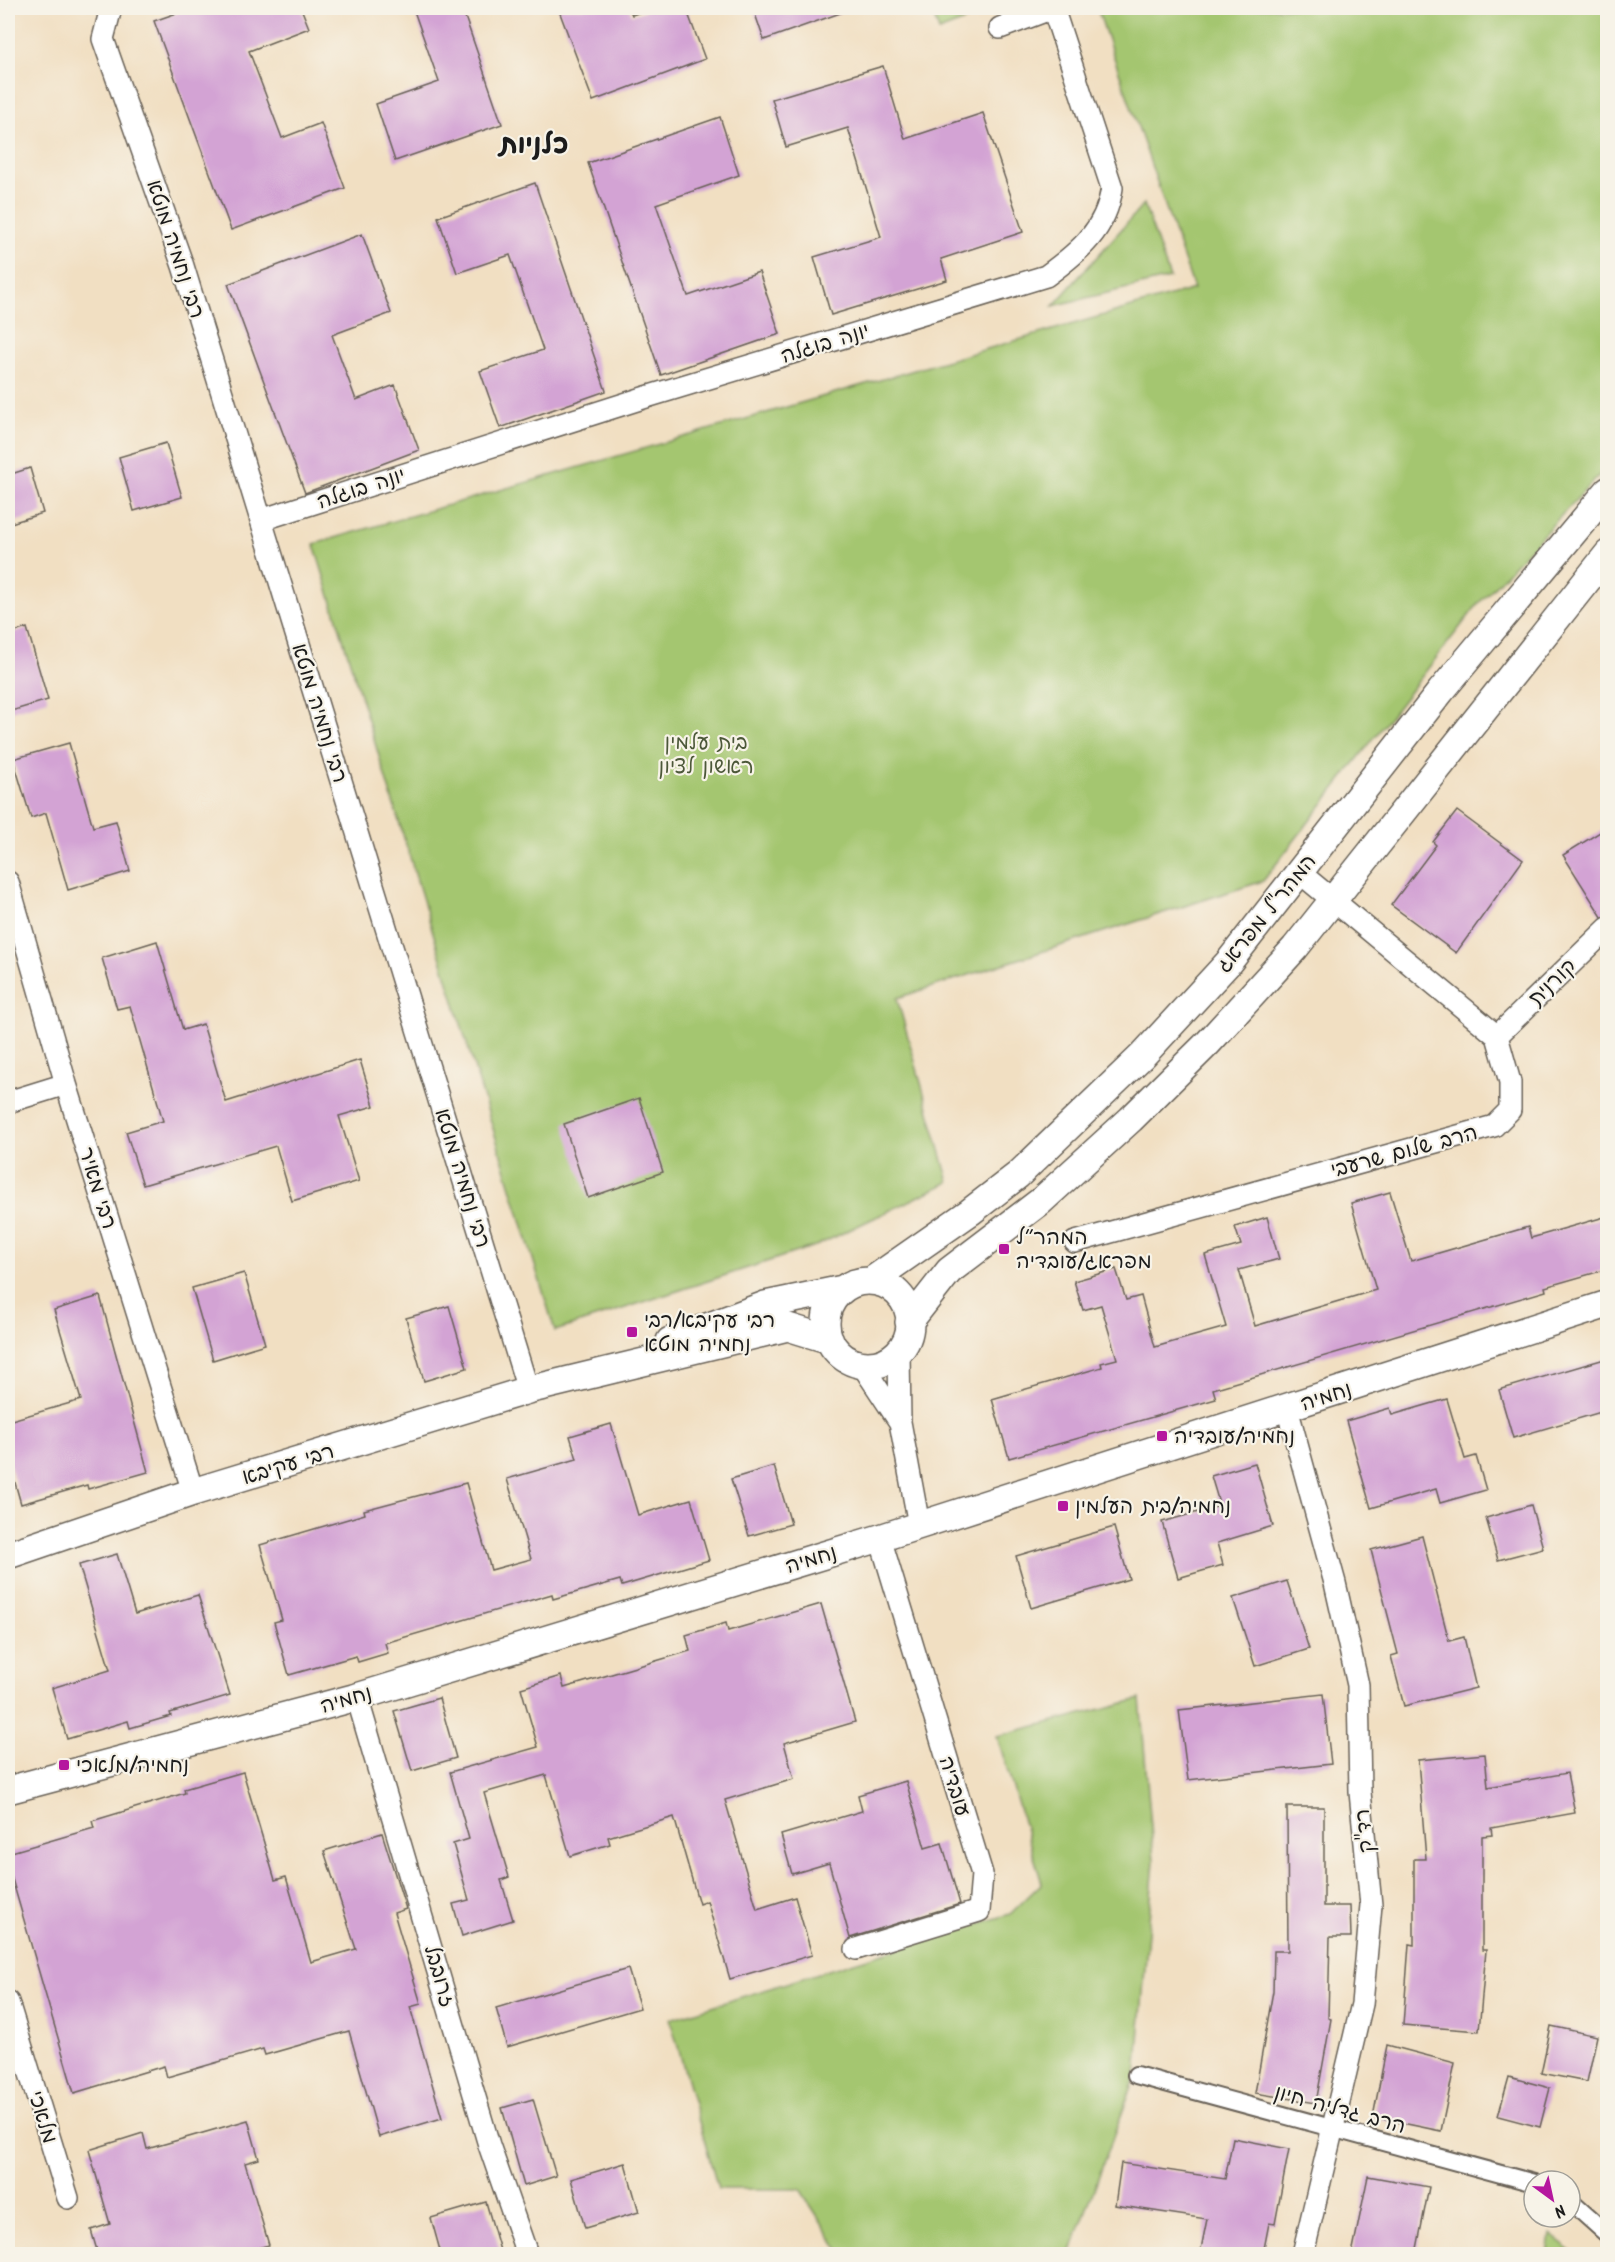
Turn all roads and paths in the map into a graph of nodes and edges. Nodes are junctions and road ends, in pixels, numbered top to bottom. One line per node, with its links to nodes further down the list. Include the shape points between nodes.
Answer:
1 (111, 8): 4 (street, רבי נחמיה מוטא, via 103,39 183,266)
2 (1000, 28): 4 (street, יונה בוגלה, via 1053,8 1112,188 1105,218 1092,237 1046,276 642,398)
3 (1605, 498): 6 (street, המהר"ל מפראג, via 1441,691)
4 (261, 520): 22 (street, רבי נחמיה מוטא)
5 (1608, 554): 8 (street, המהר"ל מפראג)
6 (1299, 872): 8 (street); 14 (street, המהר"ל מפראג, via 1228,963 1143,1055 1047,1148 988,1199)
7 (8, 882): 11 (street, רבי מאיר)
8 (1334, 900): 10 (street); 17 (street, המהר"ל מפראג, via 1208,1043 1041,1201 949,1270)
9 (1608, 928): 10 (street, קורנית)
10 (1497, 1036): 13 (street, הרב שלום שרעבי, via 1510,1082 1510,1110 1494,1126)
11 (66, 1084): 12 (street); 25 (street, רבי מאיר)
12 (8, 1102)
13 (1075, 1242)
14 (871, 1281): 15 (street); 17 (street, via 896,1292 904,1302)
15 (843, 1289): 18 (street, via 827,1312); 21 (street, via 765,1305)
16 (1608, 1305): 23 (street, נחמיה)
17 (909, 1322): 19 (street, via 906,1341)
18 (830, 1340): 20 (street, via 837,1352); 21 (street, via 788,1327)
19 (899, 1352): 20 (street, via 884,1361); 24 (street)
20 (862, 1365): 24 (street)
21 (571, 1380): 22 (street, רבי עקיבא)
22 (528, 1390): 25 (street, רבי עקיבא)
23 (1287, 1408): 26 (street, נחמיה); 34 (street, רד"ק, via 1335,1582 1358,1685 1360,1792 1371,1905 1362,2004)
24 (900, 1422): 26 (street)
25 (193, 1492): 28 (street, רבי עקיבא)
26 (919, 1525): 27 (street, נחמיה)
27 (880, 1538): 29 (street, נחמיה); 31 (street, עובדיה, via 982,1874 979,1911)
28 (8, 1555)
29 (357, 1696): 30 (street, נחמיה); 39 (street, זרובבל, via 489,2145)
30 (8, 1790)
31 (856, 1949)
32 (8, 2002): 36 (street, מלאכי)
33 (1136, 2075): 34 (street, הרב גדליה חיון)
34 (1332, 2130): 35 (street, הרב גדליה חיון); 40 (street, רד"ק)
35 (1522, 2180)
36 (68, 2198)
37 (1582, 2212): 38 (street)
38 (1608, 2235)
39 (527, 2254)
40 (1303, 2254)

